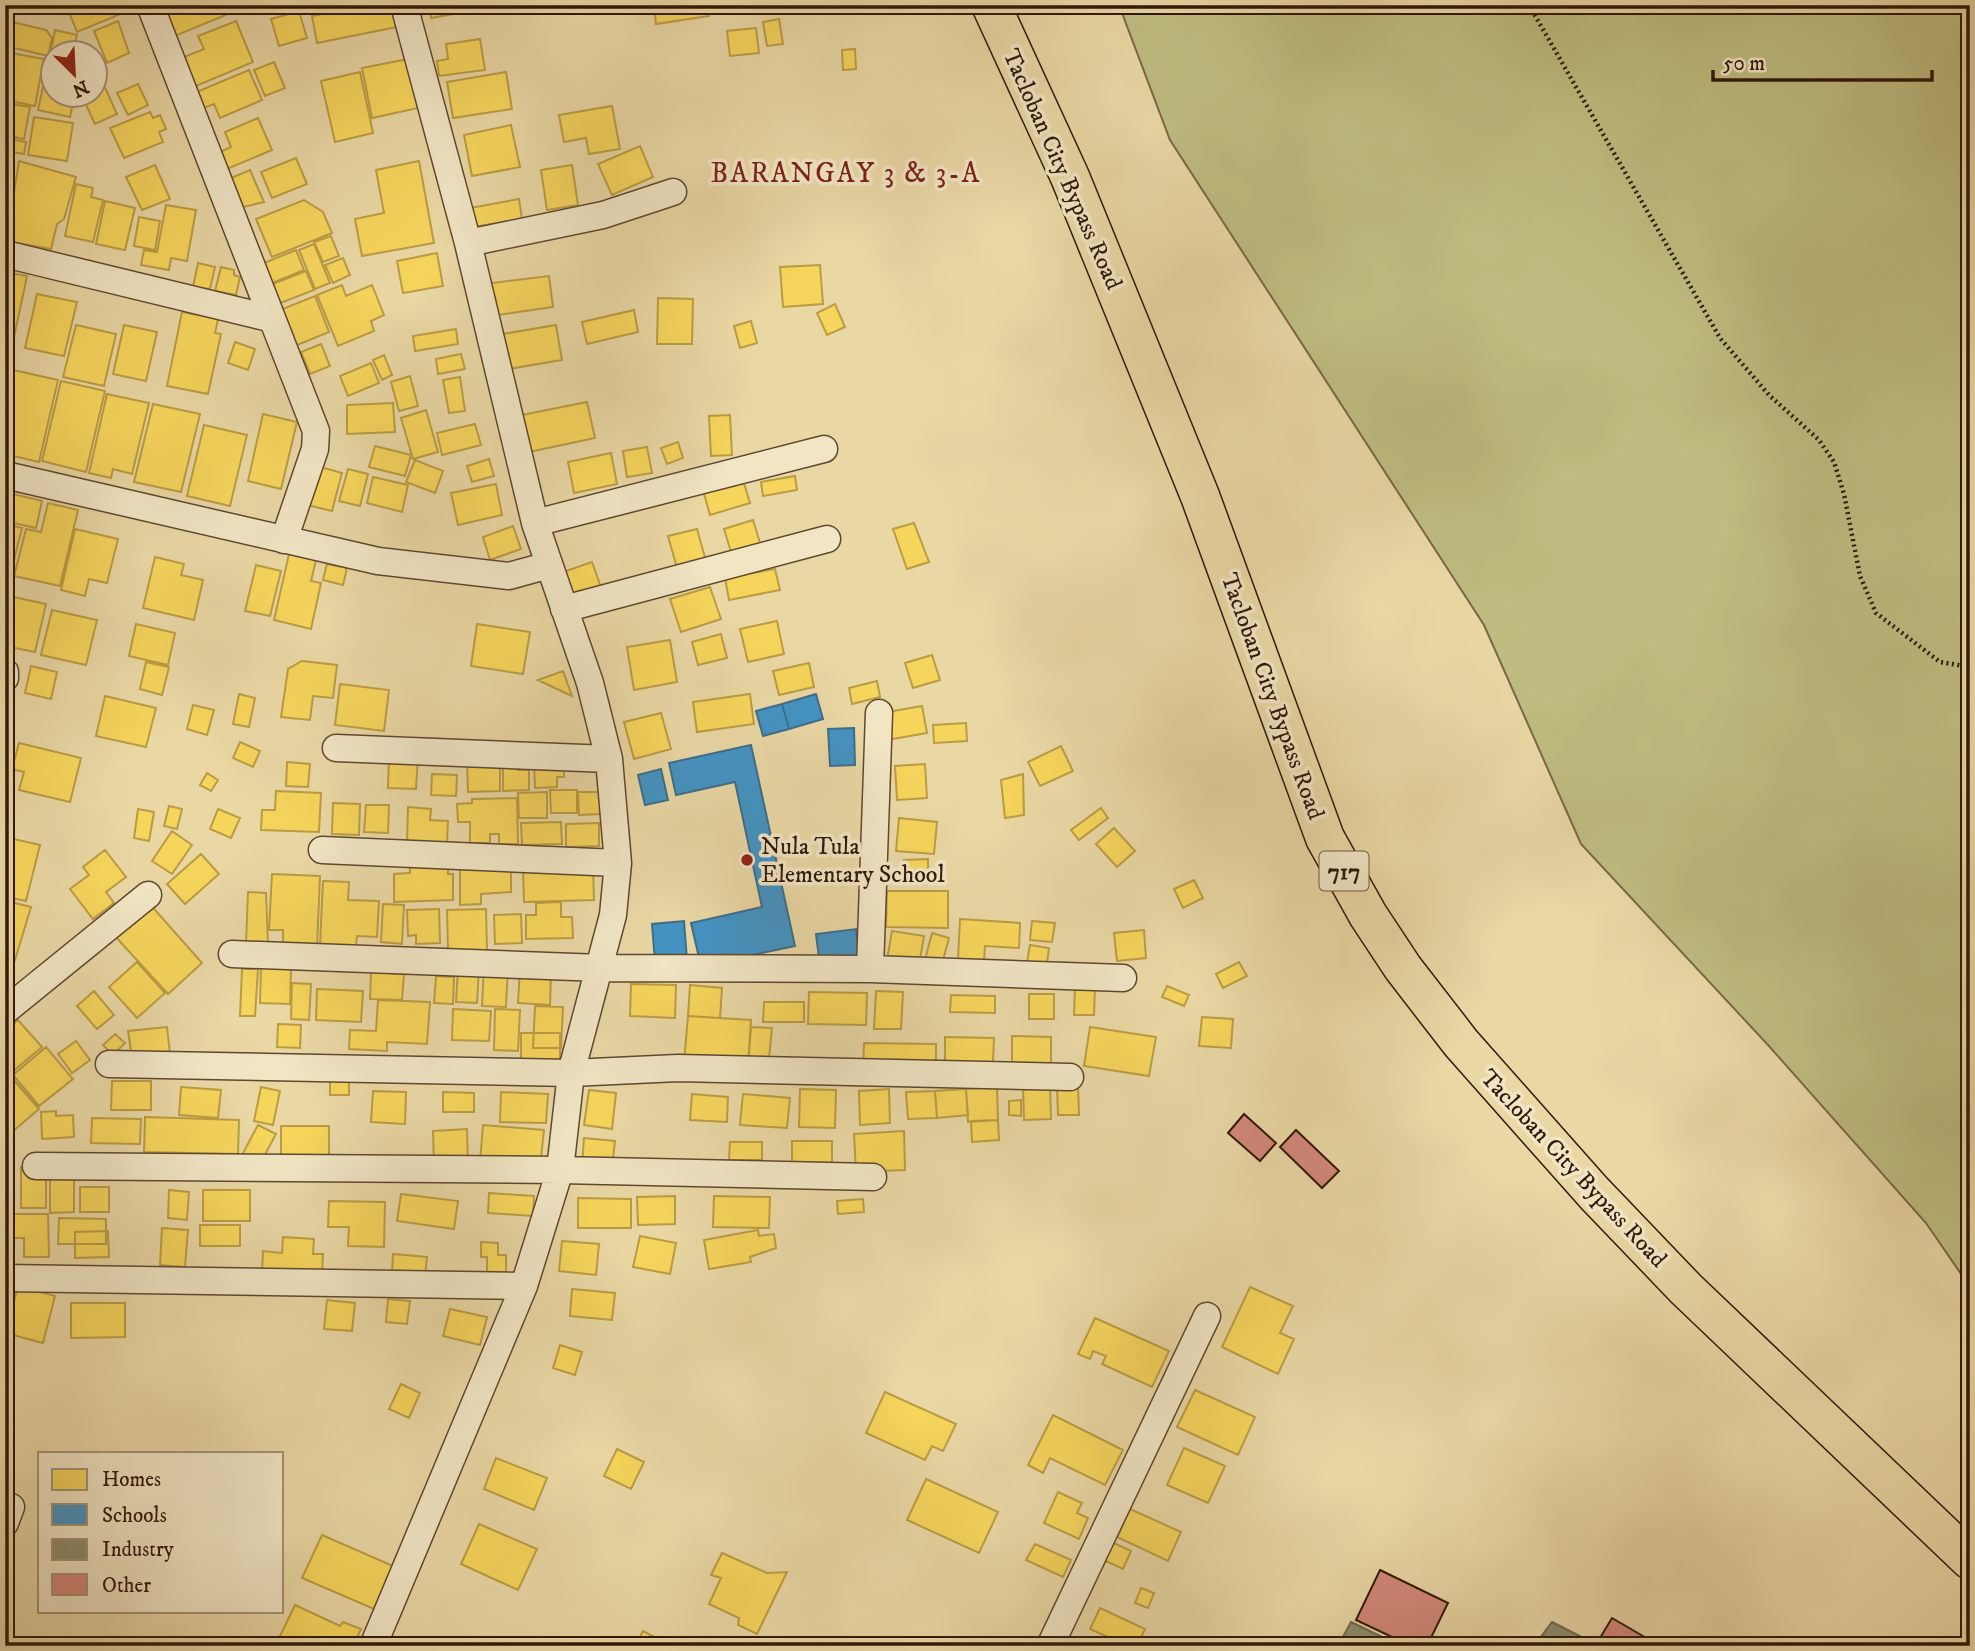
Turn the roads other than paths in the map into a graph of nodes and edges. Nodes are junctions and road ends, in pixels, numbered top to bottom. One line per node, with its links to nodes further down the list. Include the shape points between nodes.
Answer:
1 (150, 5): 7 (street)
2 (404, 5): 5 (street)
3 (991, 5): 37 (highway, Tacloban City Bypass Road / 717, via 1070,177 1200,496 1325,838 1368,915 1461,1044 1594,1193 1686,1289)
4 (673, 192): 5 (street, via 603,215)
5 (468, 243): 10 (street)
6 (5, 254): 7 (street)
7 (269, 318): 12 (street, via 317,440)
8 (824, 449): 10 (street)
9 (5, 475): 12 (street)
10 (535, 523): 13 (street)
11 (827, 539): 14 (street)
12 (284, 540): 13 (street, via 378,561 509,576)
13 (549, 565): 14 (street)
14 (564, 609): 19 (street, via 590,683)
15 (5, 672): 16 (street)
16 (5, 678)
17 (879, 713): 25 (street)
18 (336, 748): 19 (street)
19 (609, 759): 21 (street)
20 (322, 850): 21 (street)
21 (618, 863): 24 (street)
22 (148, 894): 27 (street)
23 (232, 954): 24 (street)
24 (601, 968): 25 (street); 29 (street)
25 (870, 969): 26 (street)
26 (1123, 978)
27 (5, 1011)
28 (109, 1064): 29 (street)
29 (571, 1073): 30 (street, via 678,1068); 32 (street)
30 (1070, 1077)
31 (36, 1166): 32 (street)
32 (560, 1170): 33 (street); 35 (street)
33 (873, 1177)
34 (5, 1278): 35 (street)
35 (524, 1286): 38 (street)
36 (1207, 1316): 39 (street)
37 (1970, 1560)
38 (373, 1646)
39 (1051, 1646)

